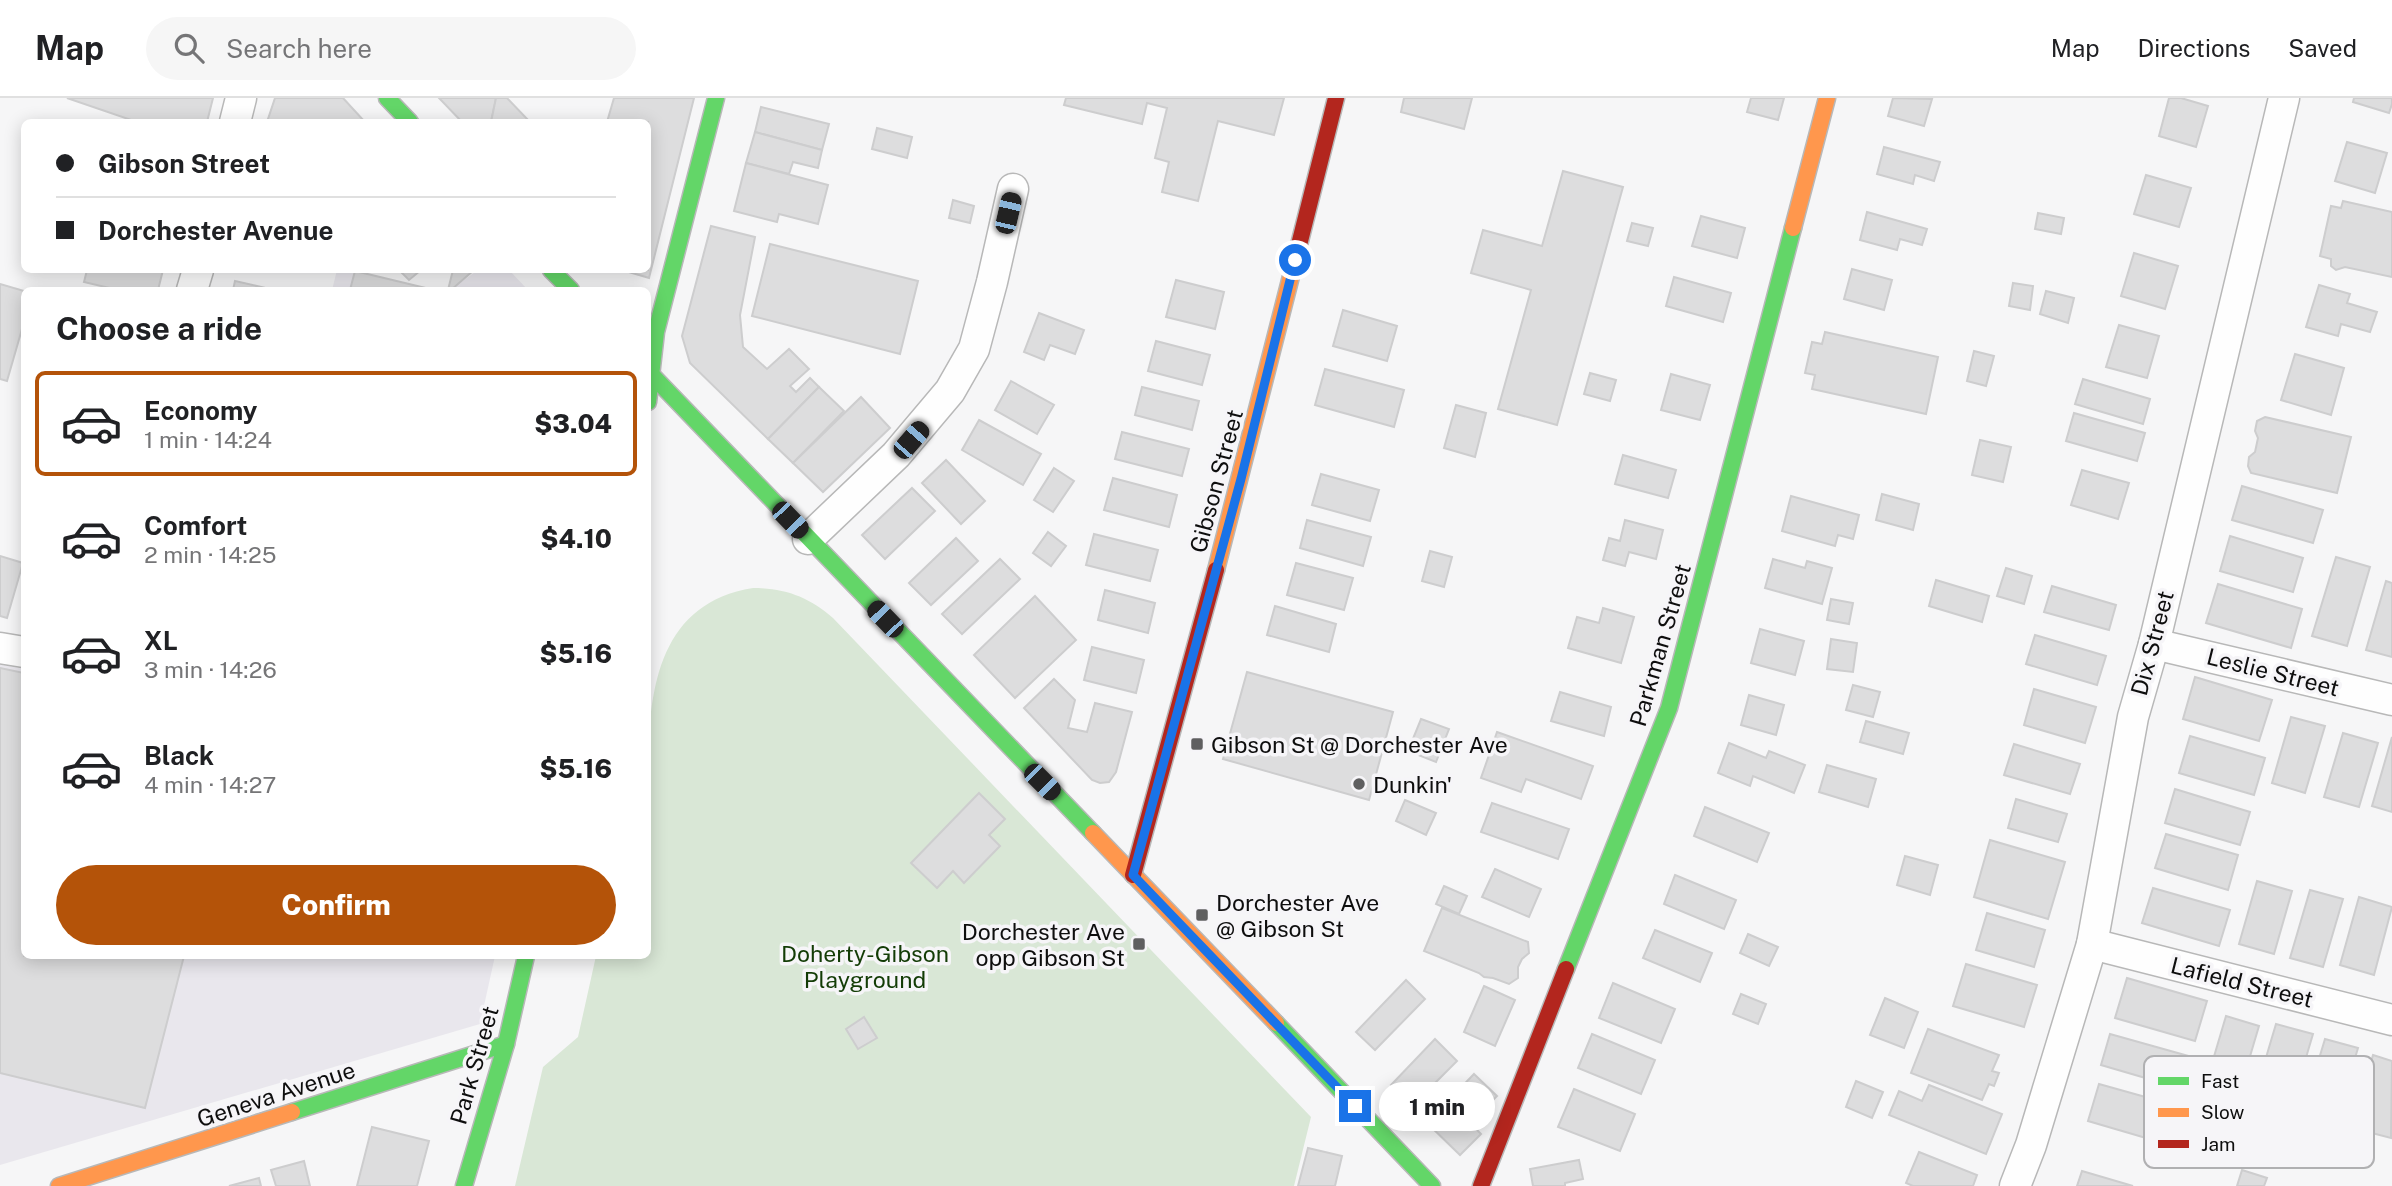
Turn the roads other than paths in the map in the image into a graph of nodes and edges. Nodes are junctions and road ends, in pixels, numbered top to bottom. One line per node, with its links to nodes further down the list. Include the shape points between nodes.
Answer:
1 (241, 98): 7 (street)
2 (387, 98): 8 (street)
3 (716, 98): 12 (street)
4 (1336, 98): 19 (street, Gibson Street, via 1241,479)
5 (1827, 98): 27 (street, Parkman Street, via 1672,700)
6 (2284, 98): 15 (street, Dix Street)
7 (235, 119)
8 (407, 119)
9 (1013, 189): 14 (street, via 974,349 950,391 911,440)
10 (554, 273): 11 (street)
11 (568, 287)
12 (651, 361)
13 (651, 374): 14 (street)
14 (808, 539): 19 (street)
15 (2154, 644): 18 (street, Leslie Street); 20 (street, Dix Street, via 2133,717)
16 (0, 648): 17 (street)
17 (21, 652)
18 (2392, 700)
19 (1133, 875): 26 (street)
20 (2092, 944): 22 (street, Lafield Street); 28 (street, Dix Street)
21 (525, 959): 23 (street, Park Street)
22 (2392, 1020)
23 (506, 1044): 24 (street, Geneva Avenue); 25 (street, Park Street)
24 (59, 1186)
25 (464, 1186)
26 (1432, 1186)
27 (1481, 1186)
28 (2015, 1186)

